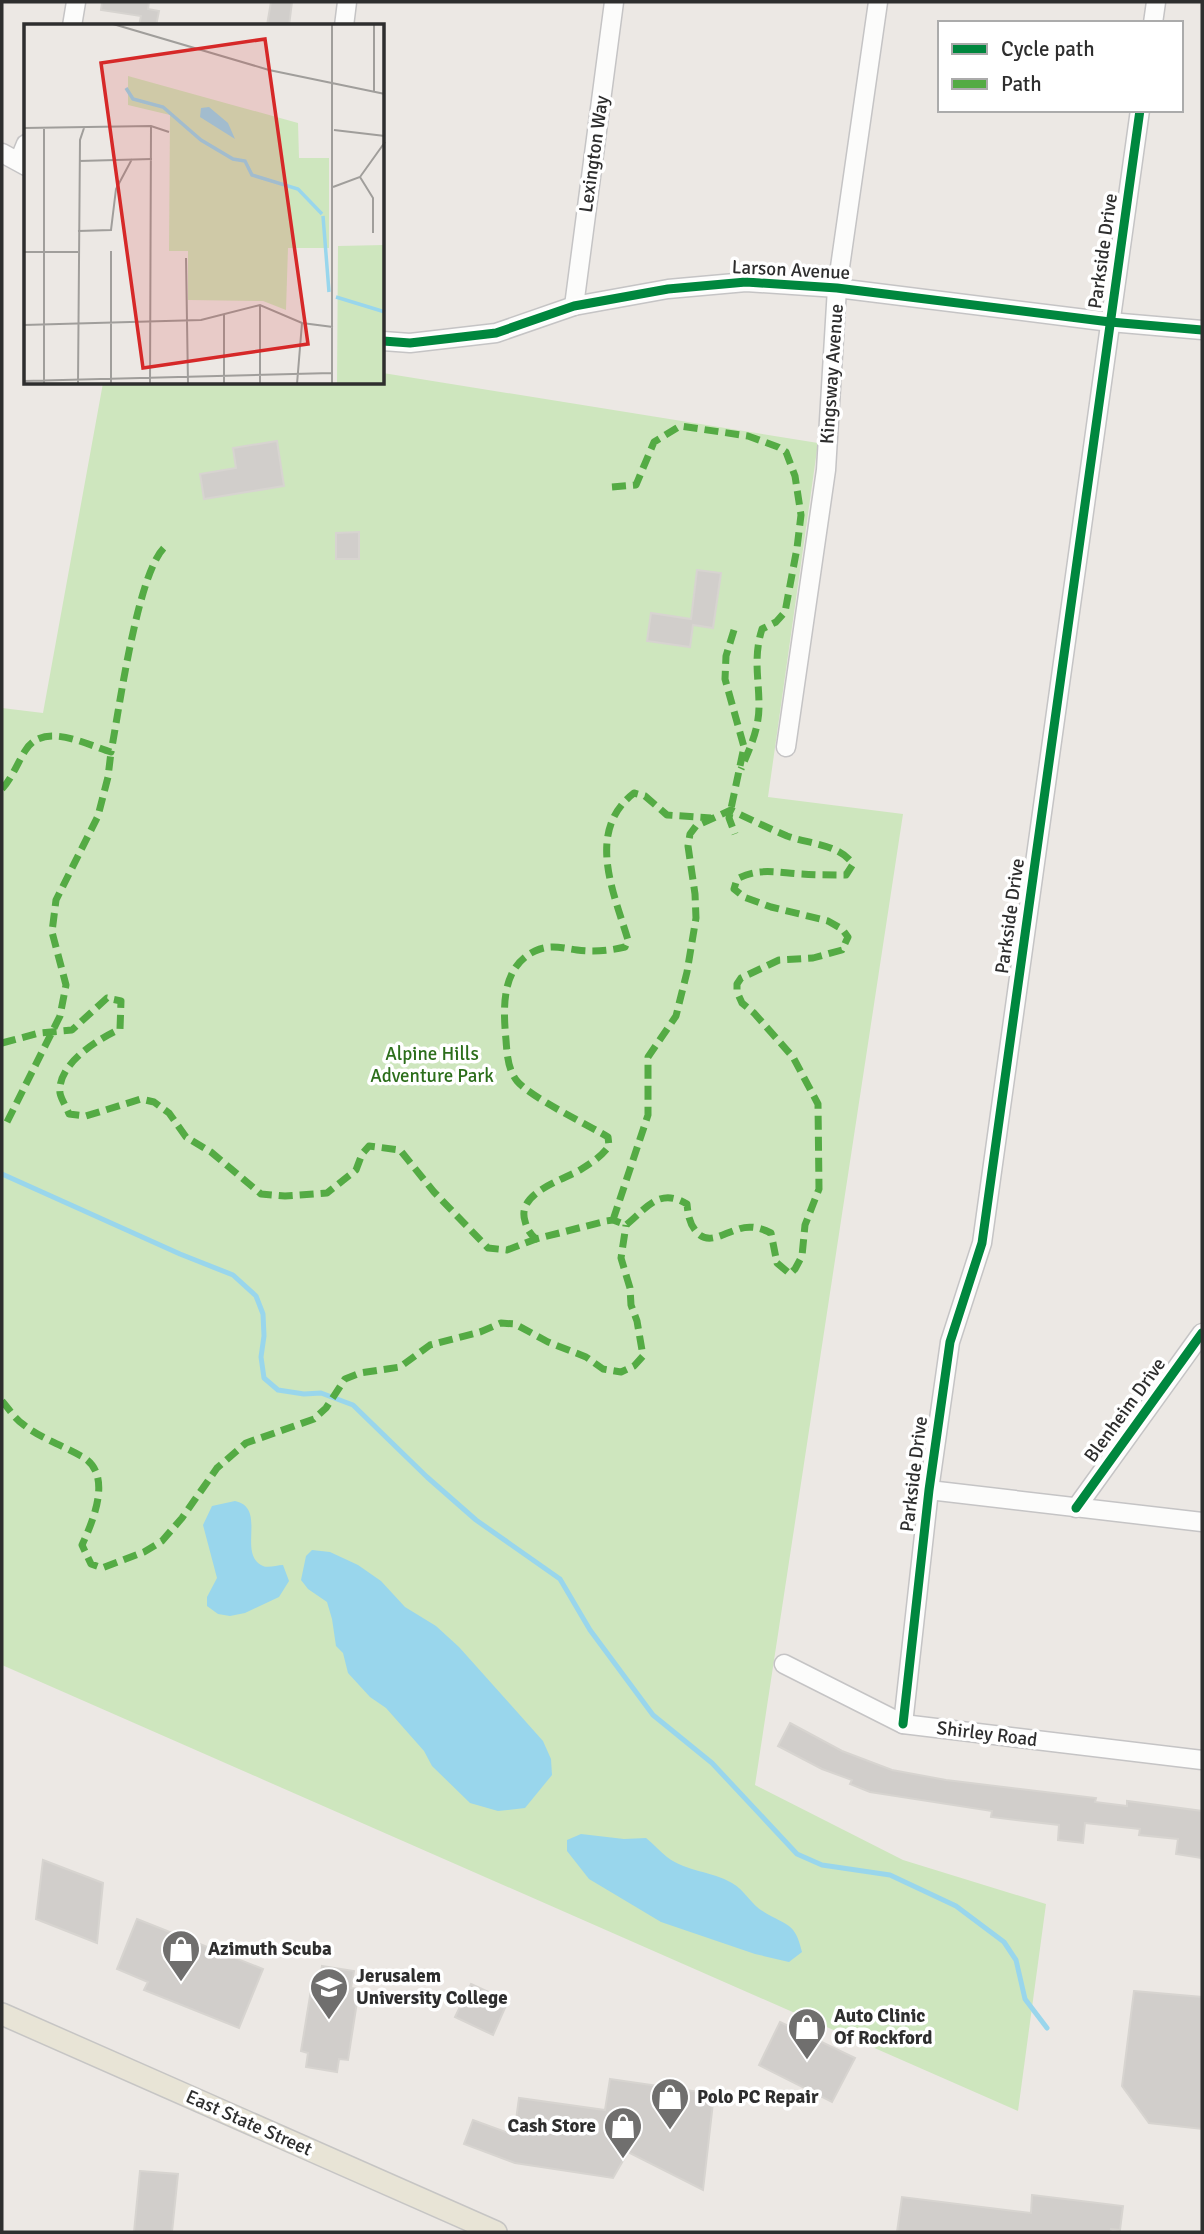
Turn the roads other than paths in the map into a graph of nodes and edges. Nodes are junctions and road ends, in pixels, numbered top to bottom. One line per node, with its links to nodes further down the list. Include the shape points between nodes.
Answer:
1 (76, 2): 7 (street)
2 (347, 2): 8 (street)
3 (614, 2): 13 (street, Lexington Way)
4 (878, 2): 12 (street, Kingsway Avenue)
5 (1156, 2): 6 (street)
6 (1153, 21)
7 (72, 24)
8 (344, 24)
9 (1140, 112): 14 (street, Parkside Drive)
10 (2, 153): 11 (street)
11 (23, 163)
12 (837, 288): 13 (street, Larson Avenue, via 746,282 668,289); 14 (street, Larson Avenue); 17 (street, Kingsway Avenue, via 826,470)
13 (573, 306): 16 (street, Larson Avenue, via 496,334)
14 (1110, 322): 15 (street, Larson Avenue); 19 (street, Parkside Drive, via 982,1243 950,1342)
15 (1202, 330)
16 (385, 341)
17 (786, 747)
18 (1202, 1333): 20 (street, Blenheim Drive)
19 (929, 1490): 20 (street); 23 (street, Parkside Drive)
20 (1076, 1508): 21 (street)
21 (1202, 1522)
22 (785, 1664): 23 (street, Shirley Road)
23 (903, 1724): 24 (street, Shirley Road)
24 (1202, 1760)
25 (2, 2014): 26 (main road, East State Street)
26 (496, 2232)

